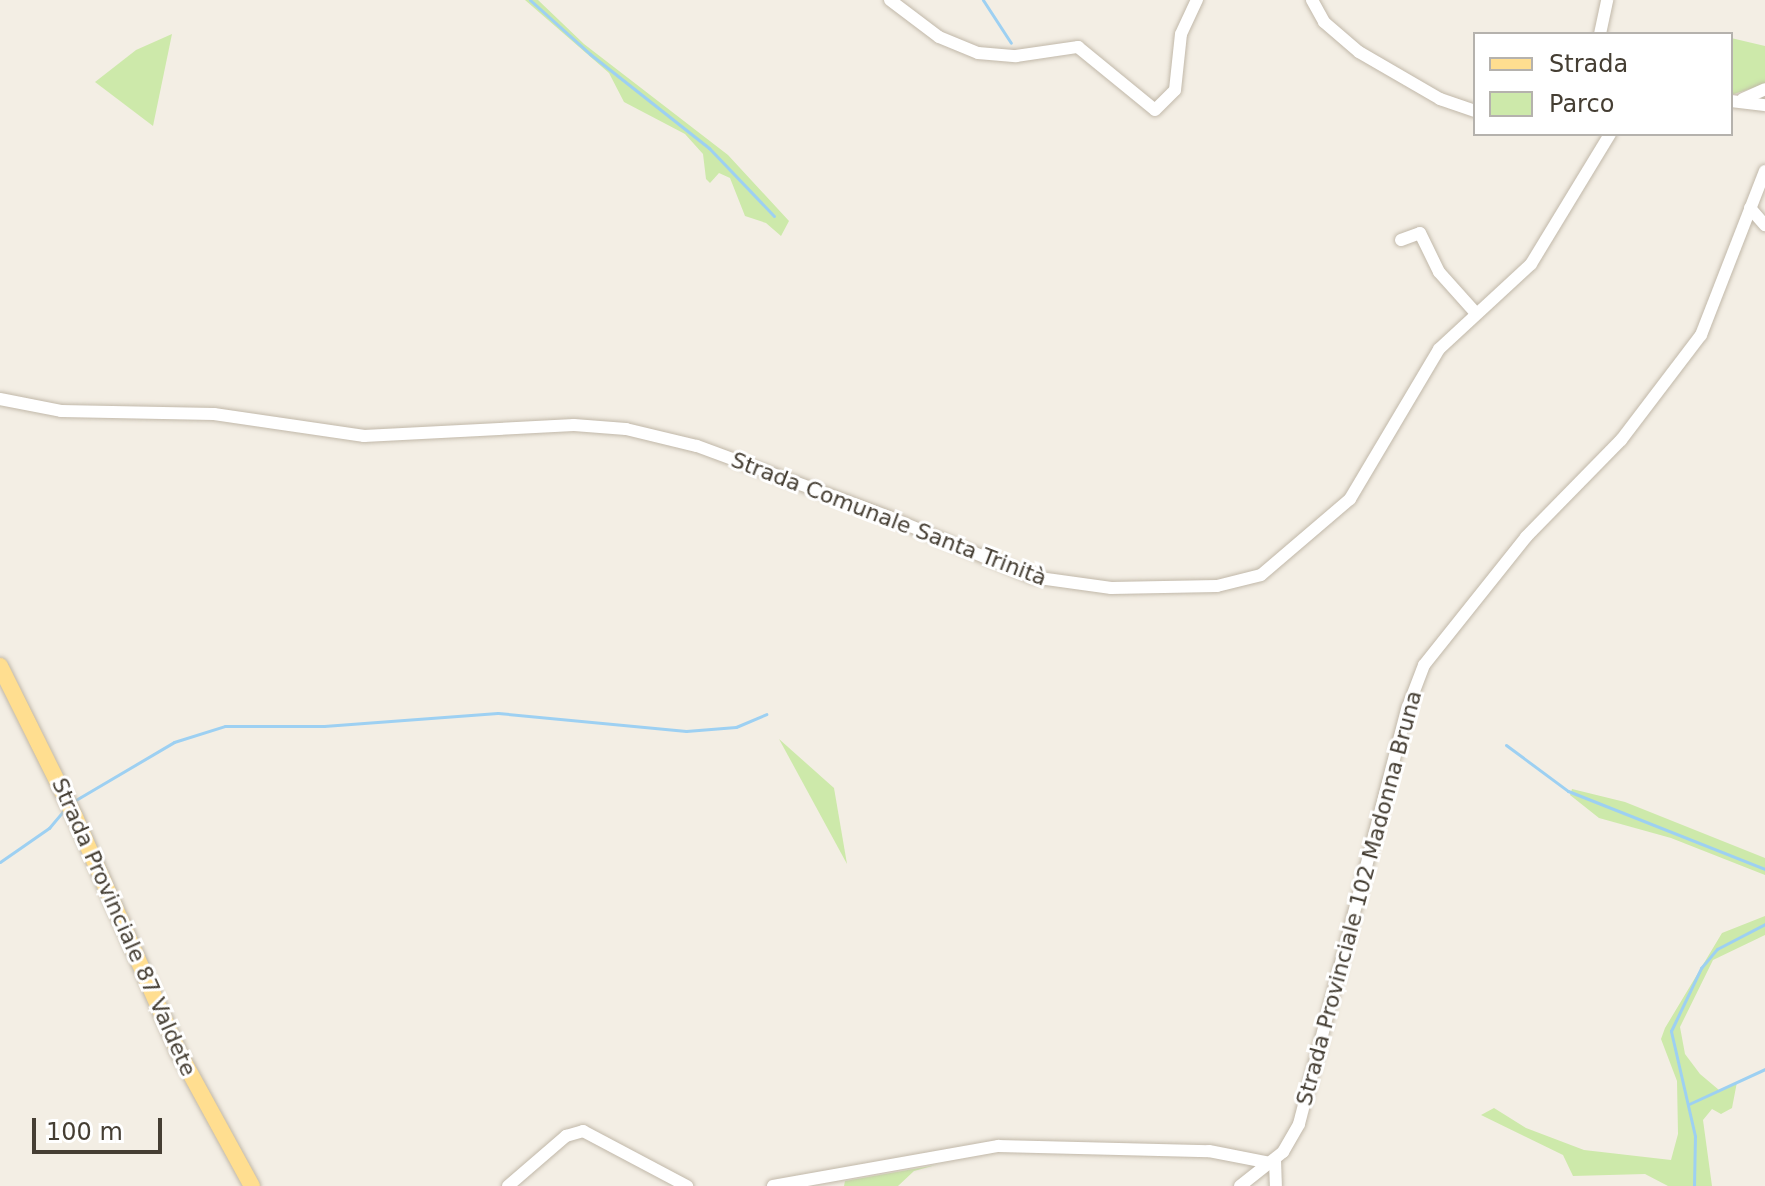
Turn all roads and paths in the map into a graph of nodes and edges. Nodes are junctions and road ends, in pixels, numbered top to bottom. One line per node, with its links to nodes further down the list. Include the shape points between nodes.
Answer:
1 (890, 0): 2 (street, via 939,37 978,53 1016,56 1078,47 1155,110 1175,90 1181,34)
2 (1197, 0)
3 (1312, 0): 9 (street, via 1324,22 1359,52 1440,99)
4 (1607, 0): 5 (street)
5 (1600, 32)
6 (1765, 89): 7 (street)
7 (1736, 101): 8 (street)
8 (1763, 102)
9 (1473, 110)
10 (1609, 136): 15 (street, Strada Comunale Santa Trinità, via 1531,264)
11 (1765, 171): 12 (street, Strada Provinciale 102 Madonna Bruna)
12 (1750, 208): 13 (street); 18 (street, Strada Provinciale 102 Madonna Bruna, via 1701,335 1621,440 1526,537 1436,646 1420,674 1302,1114 1292,1140)
13 (1765, 225)
14 (1401, 240): 15 (street, via 1420,233 1439,272)
15 (1474, 311): 16 (street, Strada Comunale Santa Trinità, via 1435,356 1350,499 1261,575 1217,586 1111,588 1032,577 697,446 626,429 574,425 364,436 214,414 61,411)
16 (0, 399)
17 (0, 666): 19 (main road, Strada Provinciale 87 Valdete, via 69,805 178,1051)
18 (1273, 1161): 22 (street, via 1209,1151 998,1146); 23 (street, Strada Provinciale 102 Madonna Bruna); 24 (street)
19 (252, 1186)
20 (508, 1186): 21 (street, via 566,1136 583,1131)
21 (687, 1186)
22 (773, 1186)
23 (1240, 1186)
24 (1276, 1186)

